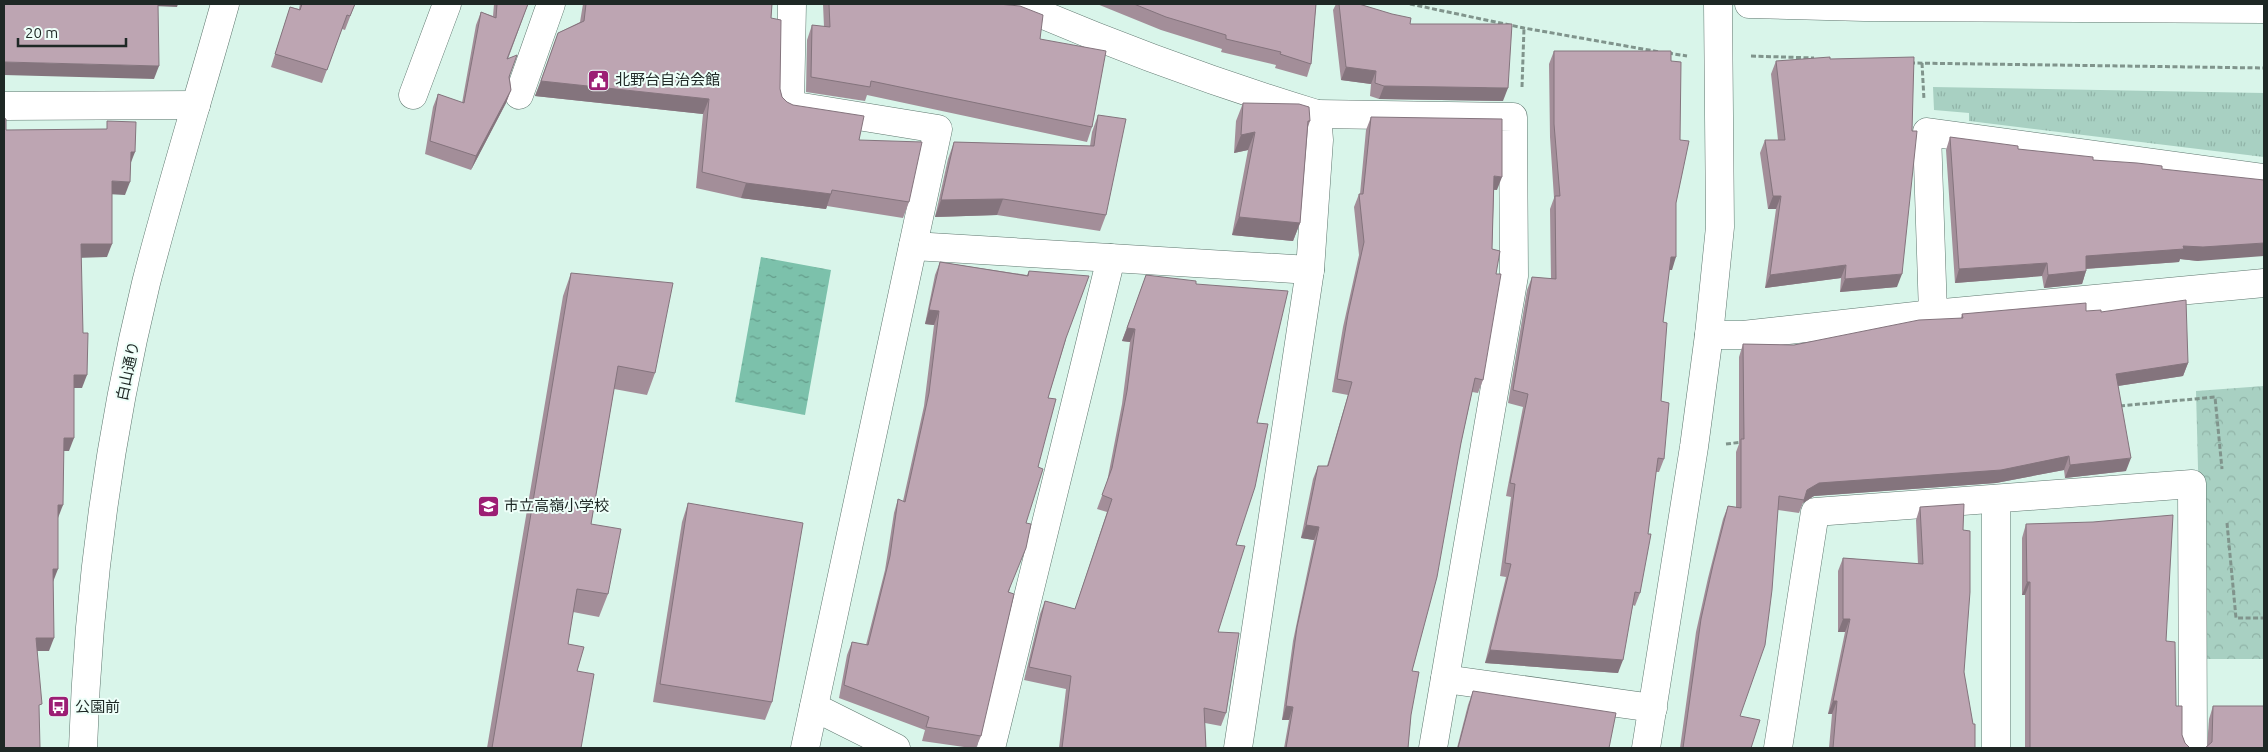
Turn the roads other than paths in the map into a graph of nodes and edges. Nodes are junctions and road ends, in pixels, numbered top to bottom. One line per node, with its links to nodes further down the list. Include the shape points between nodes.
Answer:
1 (225, 4): 11 (street, 白山通り)
2 (447, 4): 9 (street)
3 (551, 4): 10 (street)
4 (792, 4): 15 (street, via 790,105 938,129)
5 (1017, 4): 13 (street, via 1158,61)
6 (1718, 4): 20 (street, via 1720,227)
7 (1750, 4): 8 (street)
8 (2264, 9)
9 (413, 95)
10 (520, 95)
11 (196, 105): 12 (street); 25 (street, 白山通り, via 146,284 120,410 101,525 86,664)
12 (4, 106)
13 (1317, 114): 17 (street, via 1319,140); 22 (street, via 1513,117 1514,276)
14 (2264, 178): 19 (street, via 1927,132)
15 (914, 246): 16 (street); 23 (street)
16 (1111, 258): 17 (street); 28 (street)
17 (1310, 270): 29 (street)
18 (2264, 283): 19 (street)
19 (1933, 314): 20 (street, via 1743,335)
20 (1709, 335): 24 (street)
21 (1996, 499): 32 (street, via 1815,512); 33 (street); 34 (street, via 2192,484)
22 (1445, 679): 24 (street); 30 (street)
23 (814, 707): 26 (street); 27 (street)
24 (1653, 708): 31 (street)
25 (83, 748)
26 (805, 748)
27 (896, 748)
28 (992, 748)
29 (1238, 748)
30 (1433, 748)
31 (1646, 748)
32 (1778, 748)
33 (1996, 748)
34 (2193, 748)

